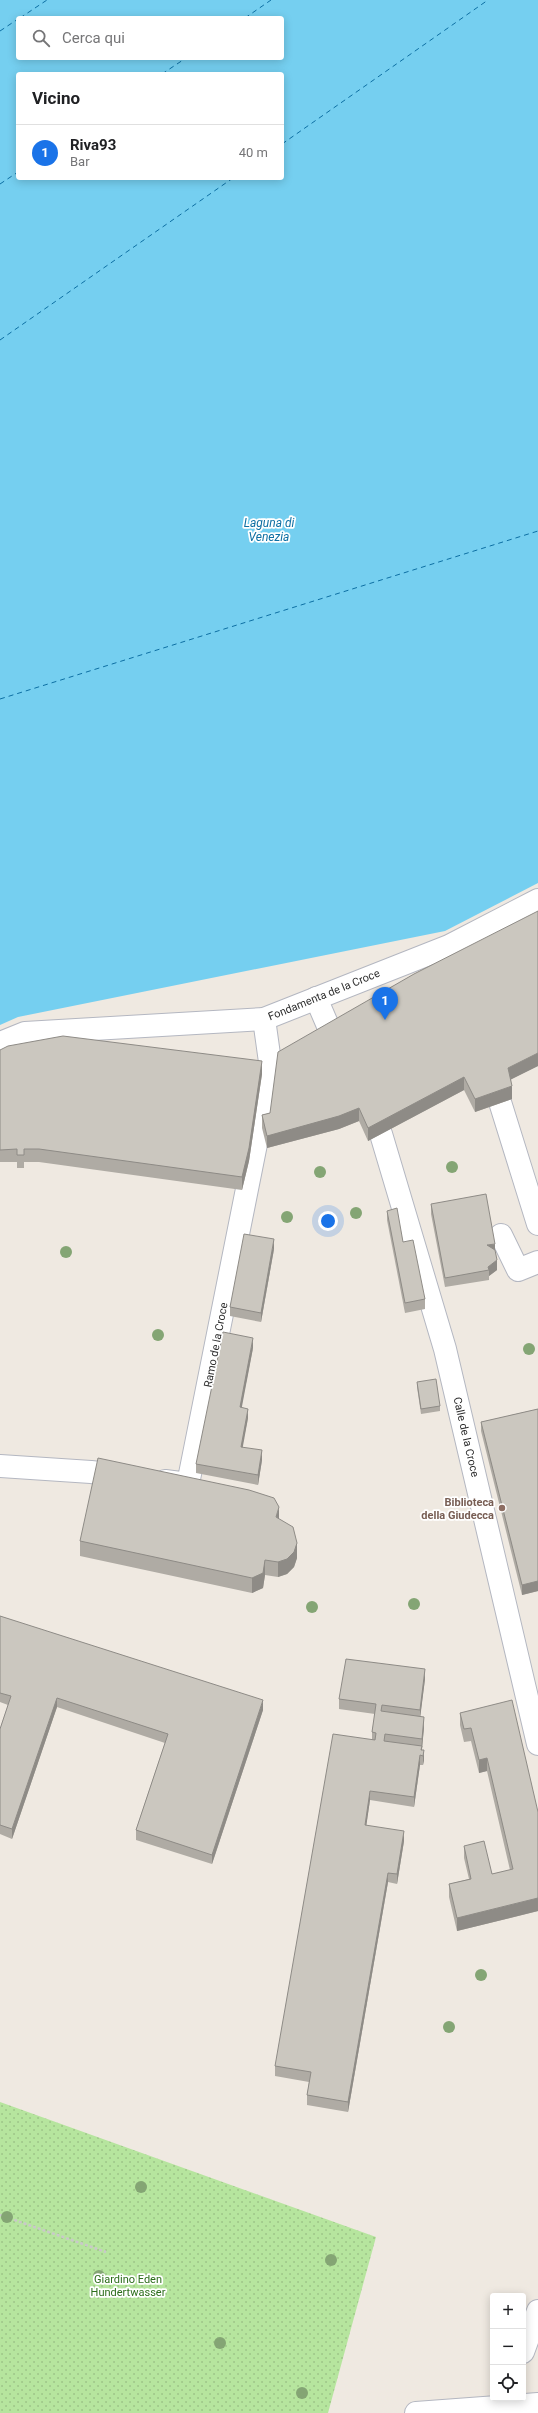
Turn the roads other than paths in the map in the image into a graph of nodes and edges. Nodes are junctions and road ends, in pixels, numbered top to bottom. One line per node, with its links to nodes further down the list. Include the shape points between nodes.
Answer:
1 (538, 900): 2 (street, Fondamenta de la Croce)
2 (435, 951): 3 (street); 4 (street, Fondamenta de la Croce)
3 (444, 970)
4 (316, 998): 5 (street, Fondamenta de la Croce); 6 (street)
5 (264, 1019): 7 (street, Fondamenta de la Croce, via 25,1033); 13 (street, Ramo de la Croce, via 271,1069 188,1484 91,1472)
6 (331, 1033)
7 (0, 1043)
8 (500, 1102): 10 (street)
9 (381, 1134): 14 (street, Calle de la Croce, via 445,1349)
10 (538, 1224)
11 (500, 1235): 12 (street, via 518,1270)
12 (538, 1262)
13 (0, 1466)
14 (538, 1744)
15 (538, 2311): 16 (street)
16 (526, 2344)
17 (504, 2402): 18 (street); 19 (street)
18 (538, 2404)
19 (416, 2413)

